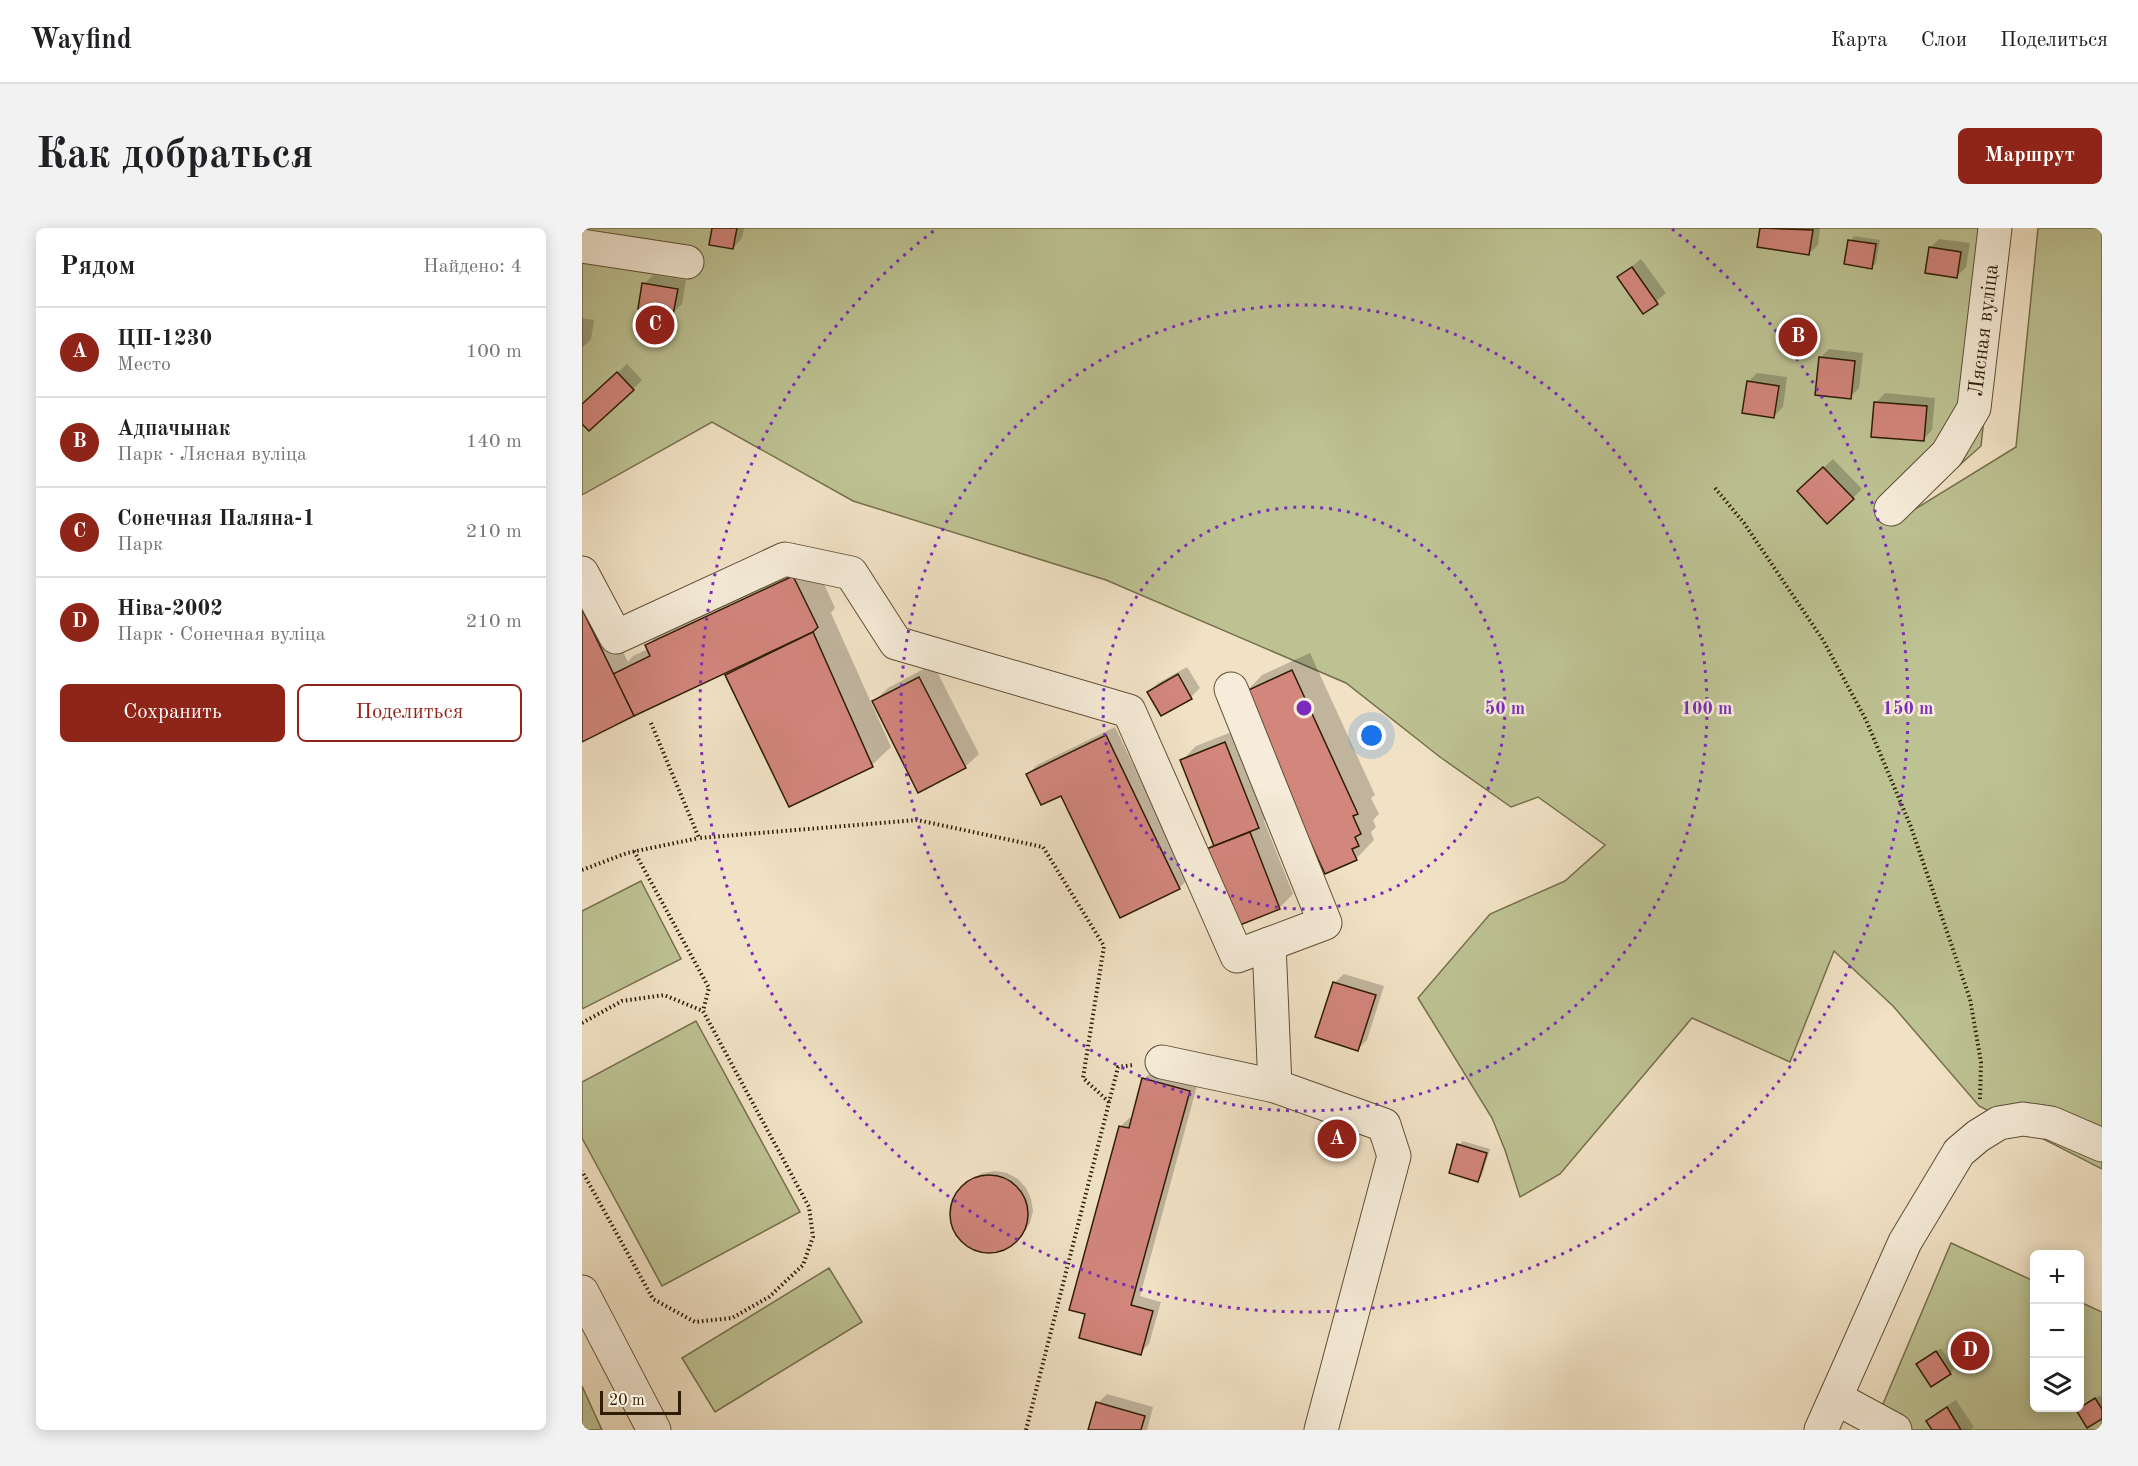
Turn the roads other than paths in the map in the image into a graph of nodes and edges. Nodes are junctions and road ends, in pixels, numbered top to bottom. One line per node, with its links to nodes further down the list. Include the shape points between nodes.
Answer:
1 (1995, 228): 4 (street, Лясная вуліца, via 1974,408 1947,454)
2 (582, 246): 3 (street)
3 (687, 262)
4 (1891, 509)
5 (582, 573): 7 (street, via 616,637 785,559 851,573 896,643 1129,711 1237,956)
6 (1231, 689): 7 (street, via 1325,923)
7 (1269, 944): 9 (street)
8 (1162, 1062): 9 (street)
9 (1275, 1086): 15 (street, via 1384,1125 1394,1156)
10 (2102, 1145): 12 (street, via 2051,1123 2023,1119 1999,1123 1959,1152 1905,1242)
11 (582, 1292): 14 (street)
12 (1836, 1398): 13 (street); 16 (street)
13 (1886, 1424)
14 (654, 1430)
15 (1321, 1430)
16 (1821, 1430)

